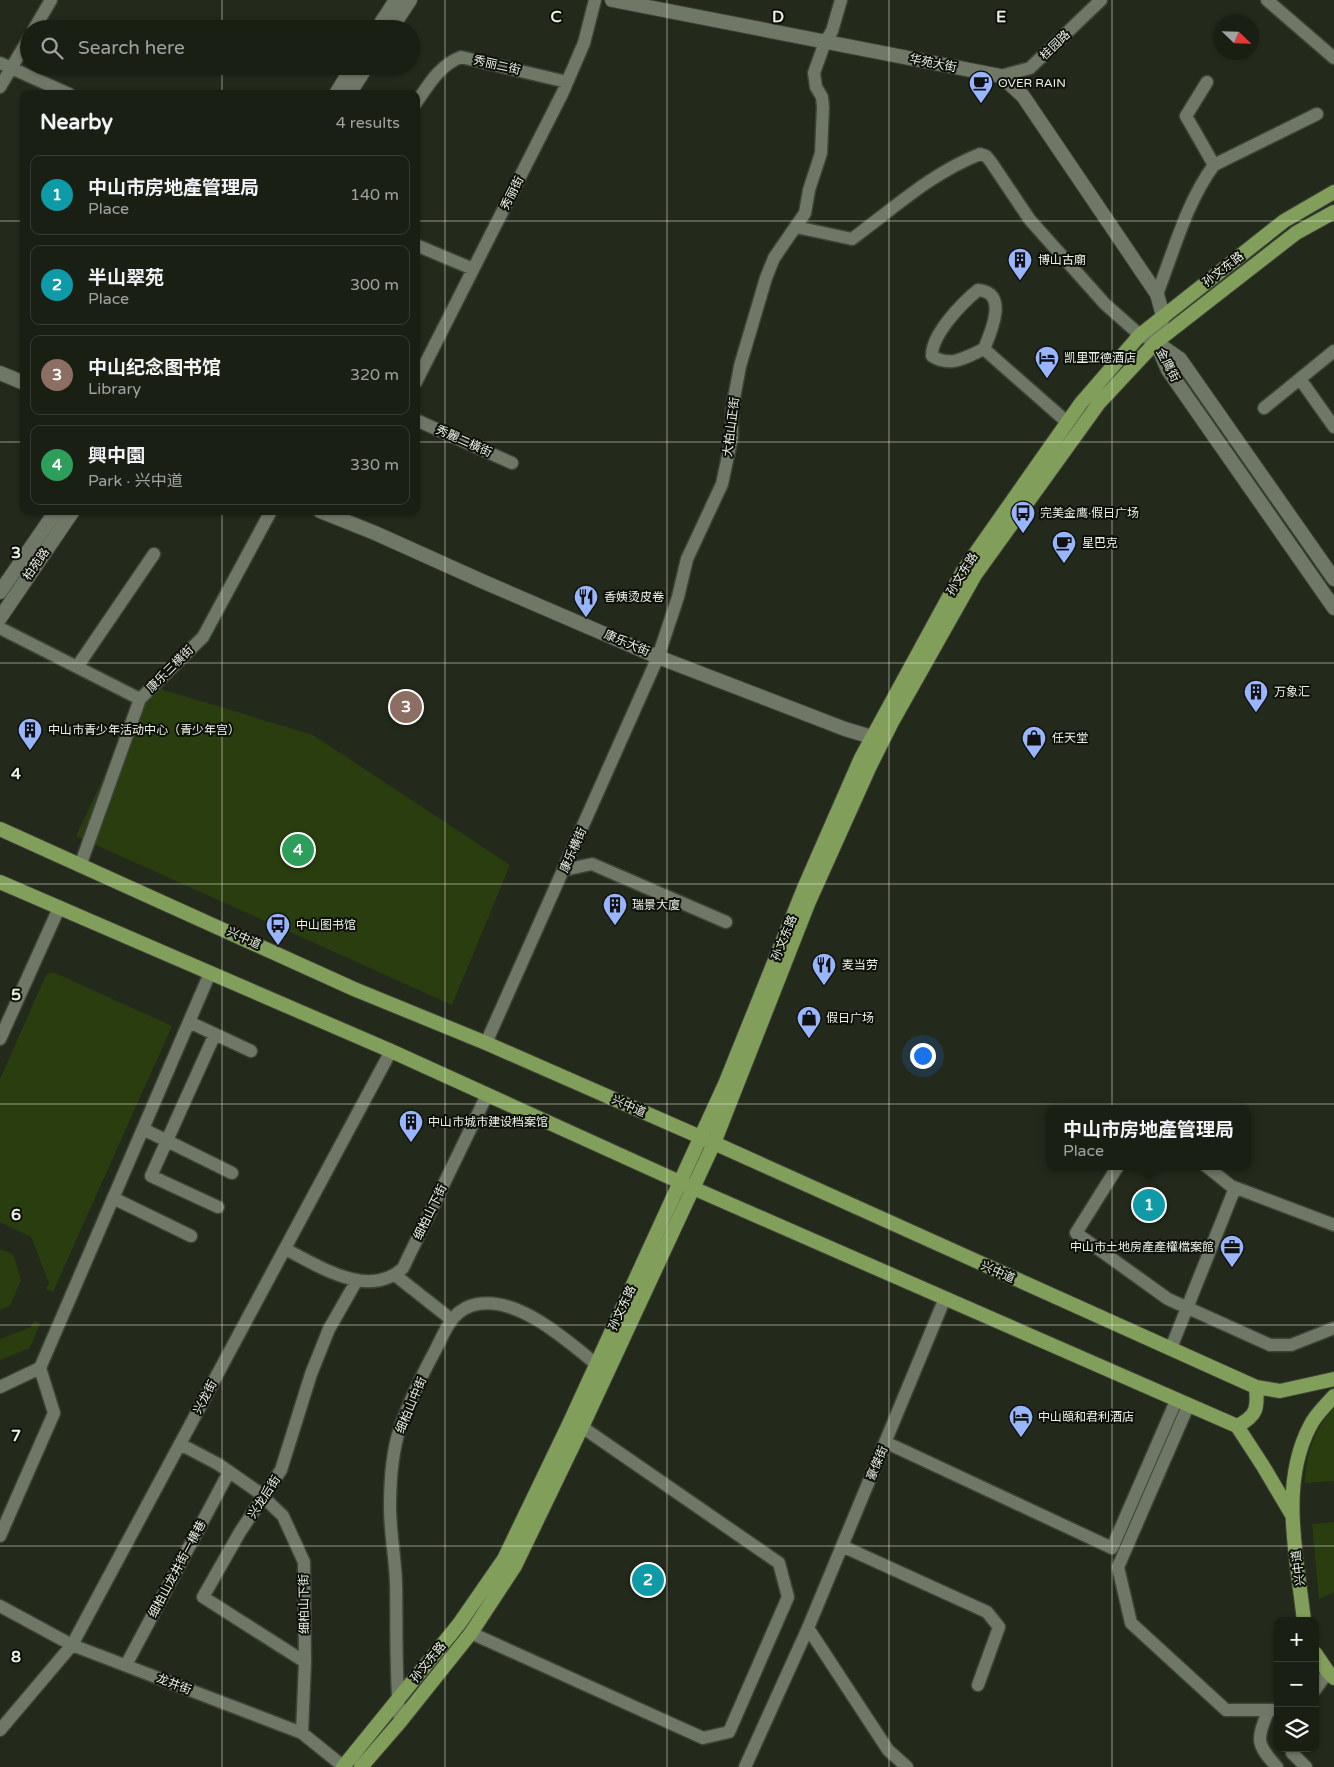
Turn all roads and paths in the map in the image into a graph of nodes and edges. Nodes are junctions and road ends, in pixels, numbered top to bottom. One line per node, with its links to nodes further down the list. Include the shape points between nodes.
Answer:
1 (51, 0): 9 (street)
2 (396, 0): 10 (street)
3 (410, 0): 11 (street)
4 (594, 0): 21 (street, 秀丽街, via 584,43)
5 (612, 0): 12 (street, 华苑大街)
6 (841, 0): 12 (street, 大柏山正街, via 832,31)
7 (1101, 0): 20 (street, 桂园路, via 1030,68)
8 (1267, 0): 14 (street)
9 (39, 20)
10 (383, 20)
11 (397, 20)
12 (825, 42): 20 (street, 华苑大街); 32 (street, 大柏山正街, via 814,73 823,107 821,153 805,213)
13 (20, 49): 15 (street)
14 (1334, 58)
15 (6, 65): 16 (street); 23 (street)
16 (20, 71)
17 (28, 75): 24 (street)
18 (348, 75): 25 (street)
19 (361, 75): 26 (street)
20 (1001, 76): 35 (street, via 1024,96)
21 (567, 82): 27 (street, 秀丽二街, via 461,57 441,68); 34 (street, 秀丽街)
22 (1207, 82): 29 (street, via 1186,116)
23 (0, 87)
24 (60, 90)
25 (338, 90)
26 (352, 90)
27 (420, 97)
28 (1317, 114): 29 (street)
29 (1214, 165): 35 (street, via 1194,197)
30 (1334, 192): 36 (main road, 孙文东路, via 1284,221)
31 (1334, 212): 38 (main road, 孙文东路, via 1296,233)
32 (796, 227): 37 (street, via 852,239 919,187 980,154 991,162 1030,220 1105,304); 60 (street, 大柏山正街, via 774,258 755,314 740,366 732,409 732,437 722,484 687,559)
33 (420, 247): 34 (street)
34 (473, 269): 42 (street, 秀丽街)
35 (1157, 294): 36 (street)
36 (1164, 316): 37 (main road, 孙文东路); 38 (street)
37 (1140, 335): 38 (street); 47 (main road, 孙文东路)
38 (1156, 342): 55 (street, 金鹰街, via 1180,359); 57 (street, 金鹰街, via 1168,370); 63 (main road, 孙文东路, via 1099,403 975,575 907,694)
39 (984, 349): 39 (street, via 995,317 996,302 986,290 978,290 941,331 932,348 932,356 940,362 950,362); 47 (street)
40 (1334, 351): 43 (street)
41 (0, 373): 44 (street)
42 (420, 374)
43 (1300, 379): 45 (street); 48 (street)
44 (20, 381)
45 (1264, 408)
46 (420, 422): 49 (street, 秀麗二橫街)
47 (1068, 422): 63 (main road, 孙文东路, via 963,571)
48 (1334, 427)
49 (512, 463)
50 (53, 515): 56 (street, 柏苑路)
51 (70, 515): 58 (street, 柏苑路)
52 (269, 515): 62 (street, 康乐三横街, via 204,636)
53 (348, 517): 60 (street, 康乐大街, via 375,533)
54 (154, 554): 61 (street)
55 (1334, 580)
56 (0, 592)
57 (1334, 608)
58 (0, 618)
59 (0, 628): 61 (street)
60 (658, 657): 63 (street, 康乐大街); 66 (street, 康乐横街)
61 (77, 667): 62 (street)
62 (140, 699): 65 (street, 康乐三横街)
63 (877, 739): 79 (main road, 孙文东路, via 861,758 804,888)
64 (0, 829): 65 (main road, 兴中道)
65 (80, 866): 74 (main road, 兴中道, via 354,989)
66 (564, 870): 69 (street, via 592,864); 74 (street, 康乐横街)
67 (0, 882): 68 (main road)
68 (59, 908): 70 (main road); 73 (street)
69 (726, 922)
70 (210, 973): 71 (street); 76 (main road)
71 (189, 1022): 72 (street); 78 (street)
72 (215, 1034): 75 (street); 80 (street)
73 (0, 1039)
74 (486, 1043): 79 (main road, 兴中道)
75 (251, 1051)
76 (391, 1052): 77 (main road); 90 (street, 兴龙街)
77 (487, 1095): 84 (main road); 91 (street, 细柏山下街, via 403,1268)
78 (143, 1130): 80 (street); 86 (street)
79 (707, 1140): 84 (main road, 孙文东路); 96 (main road, 兴中道)
80 (167, 1141): 83 (street); 87 (street, via 151,1176)
81 (1115, 1170): 95 (street, via 1076,1233 1168,1299 1270,1345 1291,1345)
82 (1211, 1170): 85 (street)
83 (232, 1173)
84 (686, 1186): 93 (main road); 97 (main road, 孙文东路); 105 (main road, 孙文东路)
85 (1235, 1188): 88 (street); 96 (street)
86 (113, 1198): 89 (street); 98 (street)
87 (218, 1207)
88 (1334, 1225)
89 (191, 1236)
90 (285, 1249): 92 (street, via 334,1274); 107 (street, 兴龙街)
91 (395, 1275): 92 (street, via 383,1281); 94 (street)
92 (356, 1280): 109 (street, 兴龙后街, via 329,1329 311,1374 281,1470)
93 (945, 1298): 103 (main road); 106 (street, 豪傑街)
94 (452, 1320): 97 (street, 细柏山中街, via 462,1308 500,1304 544,1325); 124 (street, 细柏山中街, via 400,1429 393,1459 390,1506 396,1580)
95 (1334, 1328)
96 (1170, 1348): 101 (main road, 兴中道)
97 (596, 1364): 124 (main road, 孙文东路, via 504,1559 459,1624)
98 (40, 1368): 100 (street); 111 (street, via 54,1413)
99 (1334, 1379): 101 (main road, 兴中道, via 1280,1392)
100 (0, 1387)
101 (1256, 1387): 104 (main road, via 1257,1404 1250,1420)
102 (1334, 1396): 110 (main road, 兴中道, via 1311,1424 1300,1447 1293,1477)
103 (1182, 1403): 104 (main road); 106 (street, via 1112,1548); 125 (street, via 1118,1567 1131,1623 1226,1710)
104 (1236, 1426): 110 (main road)
105 (582, 1428): 116 (main road, 孙文东路, via 515,1566); 116 (street, via 779,1563 788,1597 729,1732 703,1738)
106 (886, 1442): 112 (street, 豪傑街)
107 (180, 1444): 108 (street, 细柏山下街); 117 (street, 兴龙街)
108 (229, 1472): 109 (street, 细柏山下街); 120 (street, 细柏山龙井街一横巷)
109 (264, 1498): 119 (street, 细柏山下街, via 283,1516 304,1562); 119 (street, 兴龙后街, via 240,1532 203,1597)
110 (1292, 1515): 114 (main road, 兴中道)
111 (0, 1536)
112 (842, 1546): 115 (street, 豪傑街); 122 (street, via 987,1612 999,1627)
113 (0, 1606): 117 (street, 龙井街)
114 (1304, 1617)
115 (808, 1628): 132 (street, 豪傑街); 133 (street, via 888,1750)
116 (470, 1632): 126 (main road, 孙文东路)
117 (72, 1645): 120 (street, 龙井街); 127 (street, 兴龙街)
118 (1319, 1658): 121 (main road)
119 (305, 1662): 128 (street, 细柏山下街)
120 (126, 1665): 128 (street, 龙井街)
121 (1331, 1675): 123 (street)
122 (978, 1685)
123 (1319, 1686)
124 (398, 1700): 126 (street, 细柏山中街); 130 (main road, 孙文东路)
125 (1273, 1710): 134 (street, via 1259,1733 1262,1751)
126 (400, 1722): 131 (main road, 孙文东路)
127 (0, 1730)
128 (302, 1733): 130 (street, 龙井街)
129 (1292, 1752): 135 (street)
130 (344, 1767)
131 (361, 1767)
132 (744, 1767)
133 (907, 1767)
134 (1277, 1767)
135 (1306, 1767)

